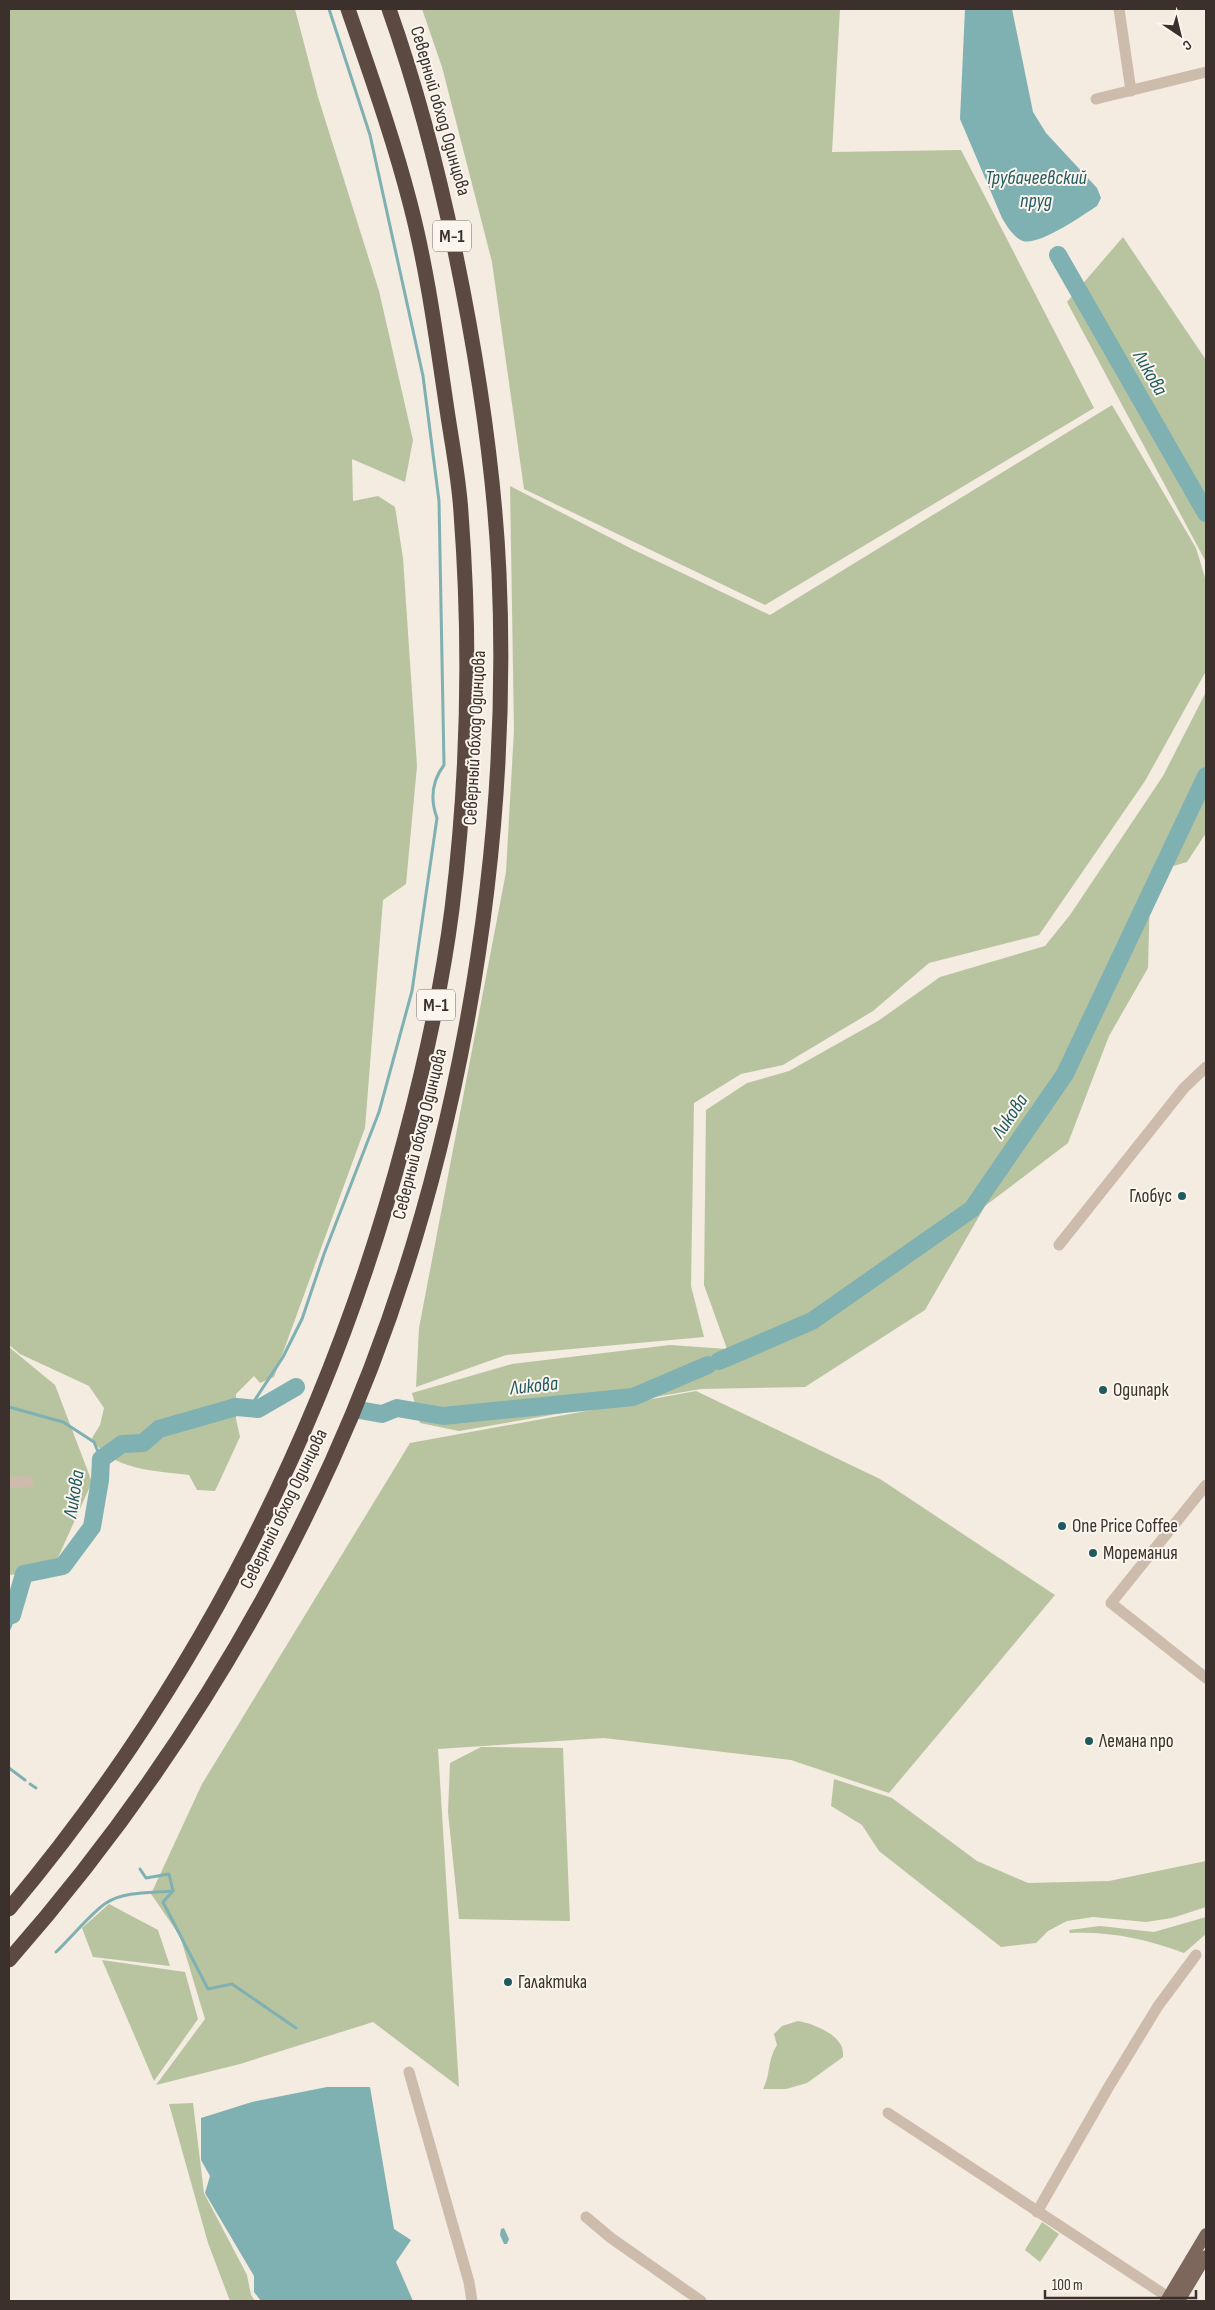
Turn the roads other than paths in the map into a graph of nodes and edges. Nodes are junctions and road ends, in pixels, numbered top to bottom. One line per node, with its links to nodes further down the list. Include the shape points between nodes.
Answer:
1 (348, 9): 13 (highway, Северный обход Одинцова / М-1, via 412,211 428,284 461,508 466,671 462,787 452,910 427,1056 367,1272 298,1449 261,1527 216,1613 160,1705 62,1846)
2 (389, 9): 15 (highway, Северный обход Одинцова / М-1, via 437,164 474,342 493,493 499,573 496,789 483,915 459,1065 427,1201 401,1283 333,1458 293,1542 192,1718 81,1874)
3 (1119, 9): 5 (street)
4 (1206, 72): 5 (street)
5 (1131, 90): 6 (street)
6 (1096, 99)
7 (1206, 1067): 8 (street, via 1184,1088)
8 (1059, 1246)
9 (9, 1482): 10 (street)
10 (28, 1482)
11 (1206, 1485): 12 (street, via 1111,1603)
12 (1206, 1678)
13 (9, 1909)
14 (1196, 1955): 18 (street, via 1158,2006)
15 (9, 1960)
16 (409, 2072): 23 (street)
17 (888, 2113): 18 (street)
18 (1037, 2212): 22 (street)
19 (586, 2217): 24 (street)
20 (1206, 2234): 22 (main road)
21 (1206, 2256): 22 (main road)
22 (1171, 2300)
23 (472, 2301)
24 (701, 2301)

